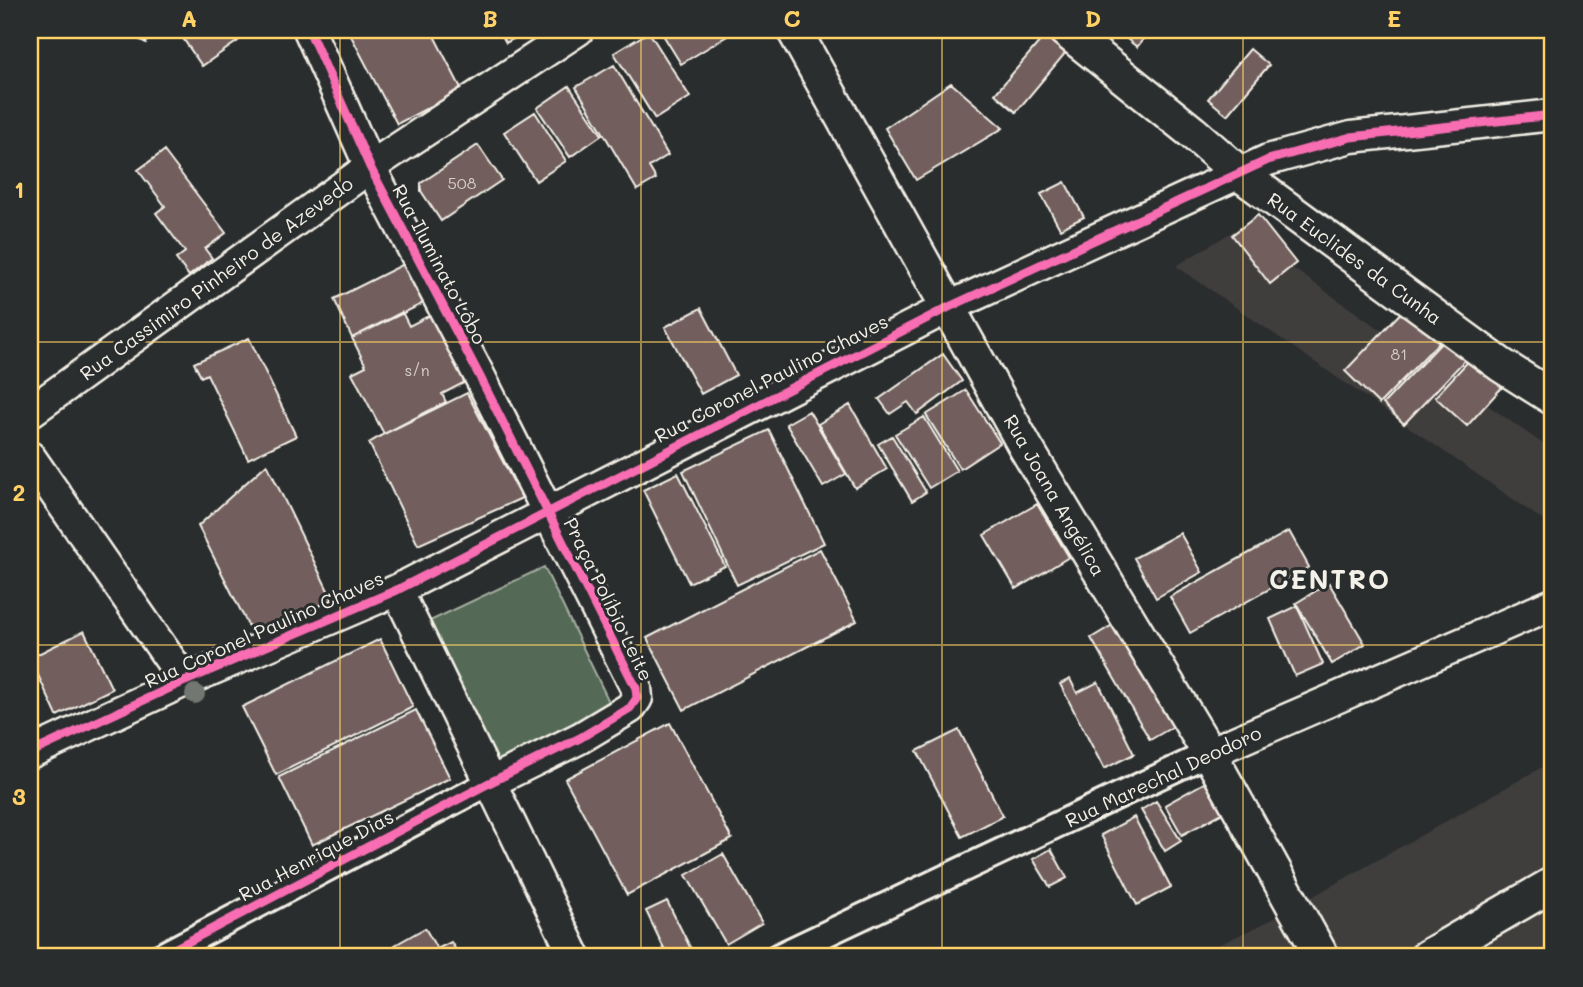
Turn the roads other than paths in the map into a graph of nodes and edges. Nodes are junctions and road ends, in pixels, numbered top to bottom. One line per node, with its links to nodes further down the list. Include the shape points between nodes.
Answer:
1 (309, 30): 6 (street, Rua Iluminato Lôbo)
2 (578, 30): 6 (street, Rua Cassimiro Pinheiro de Azevedo)
3 (794, 30): 8 (main road, Rua Joana Angélica)
4 (1065, 30): 7 (main road, Rua Euclides da Cunha)
5 (1553, 115): 7 (street, Rua Coronel Paulino Chaves, via 1351,136 1268,160)
6 (370, 167): 10 (street, Rua Cassimiro Pinheiro de Azevedo); 12 (street, Rua Iluminato Lôbo)
7 (1240, 174): 8 (street, Rua Coronel Paulino Chaves); 9 (main road, Rua Euclides da Cunha)
8 (949, 307): 12 (street, Rua Coronel Paulino Chaves); 17 (main road, Rua Joana Angélica, via 1026,448)
9 (1553, 398)
10 (30, 412)
11 (30, 457): 15 (street)
12 (547, 511): 13 (street, Rua Coronel Paulino Chaves); 18 (street, Praça Políbio Leite, via 637,698 630,708 580,738)
13 (397, 590): 15 (street, Rua Coronel Paulino Chaves); 18 (street)
14 (1553, 604): 17 (street, Rua Marechal Deodoro)
15 (185, 681): 16 (street, Rua Coronel Paulino Chaves)
16 (30, 753)
17 (1209, 753): 22 (street, Rua Marechal Deodoro); 23 (main road, Rua Joana Angélica)
18 (489, 783): 20 (street, Rua Henrique Dias); 21 (street)
19 (1553, 884): 24 (main road)
20 (159, 957)
21 (575, 957)
22 (777, 957)
23 (1322, 957)
24 (1427, 957)

